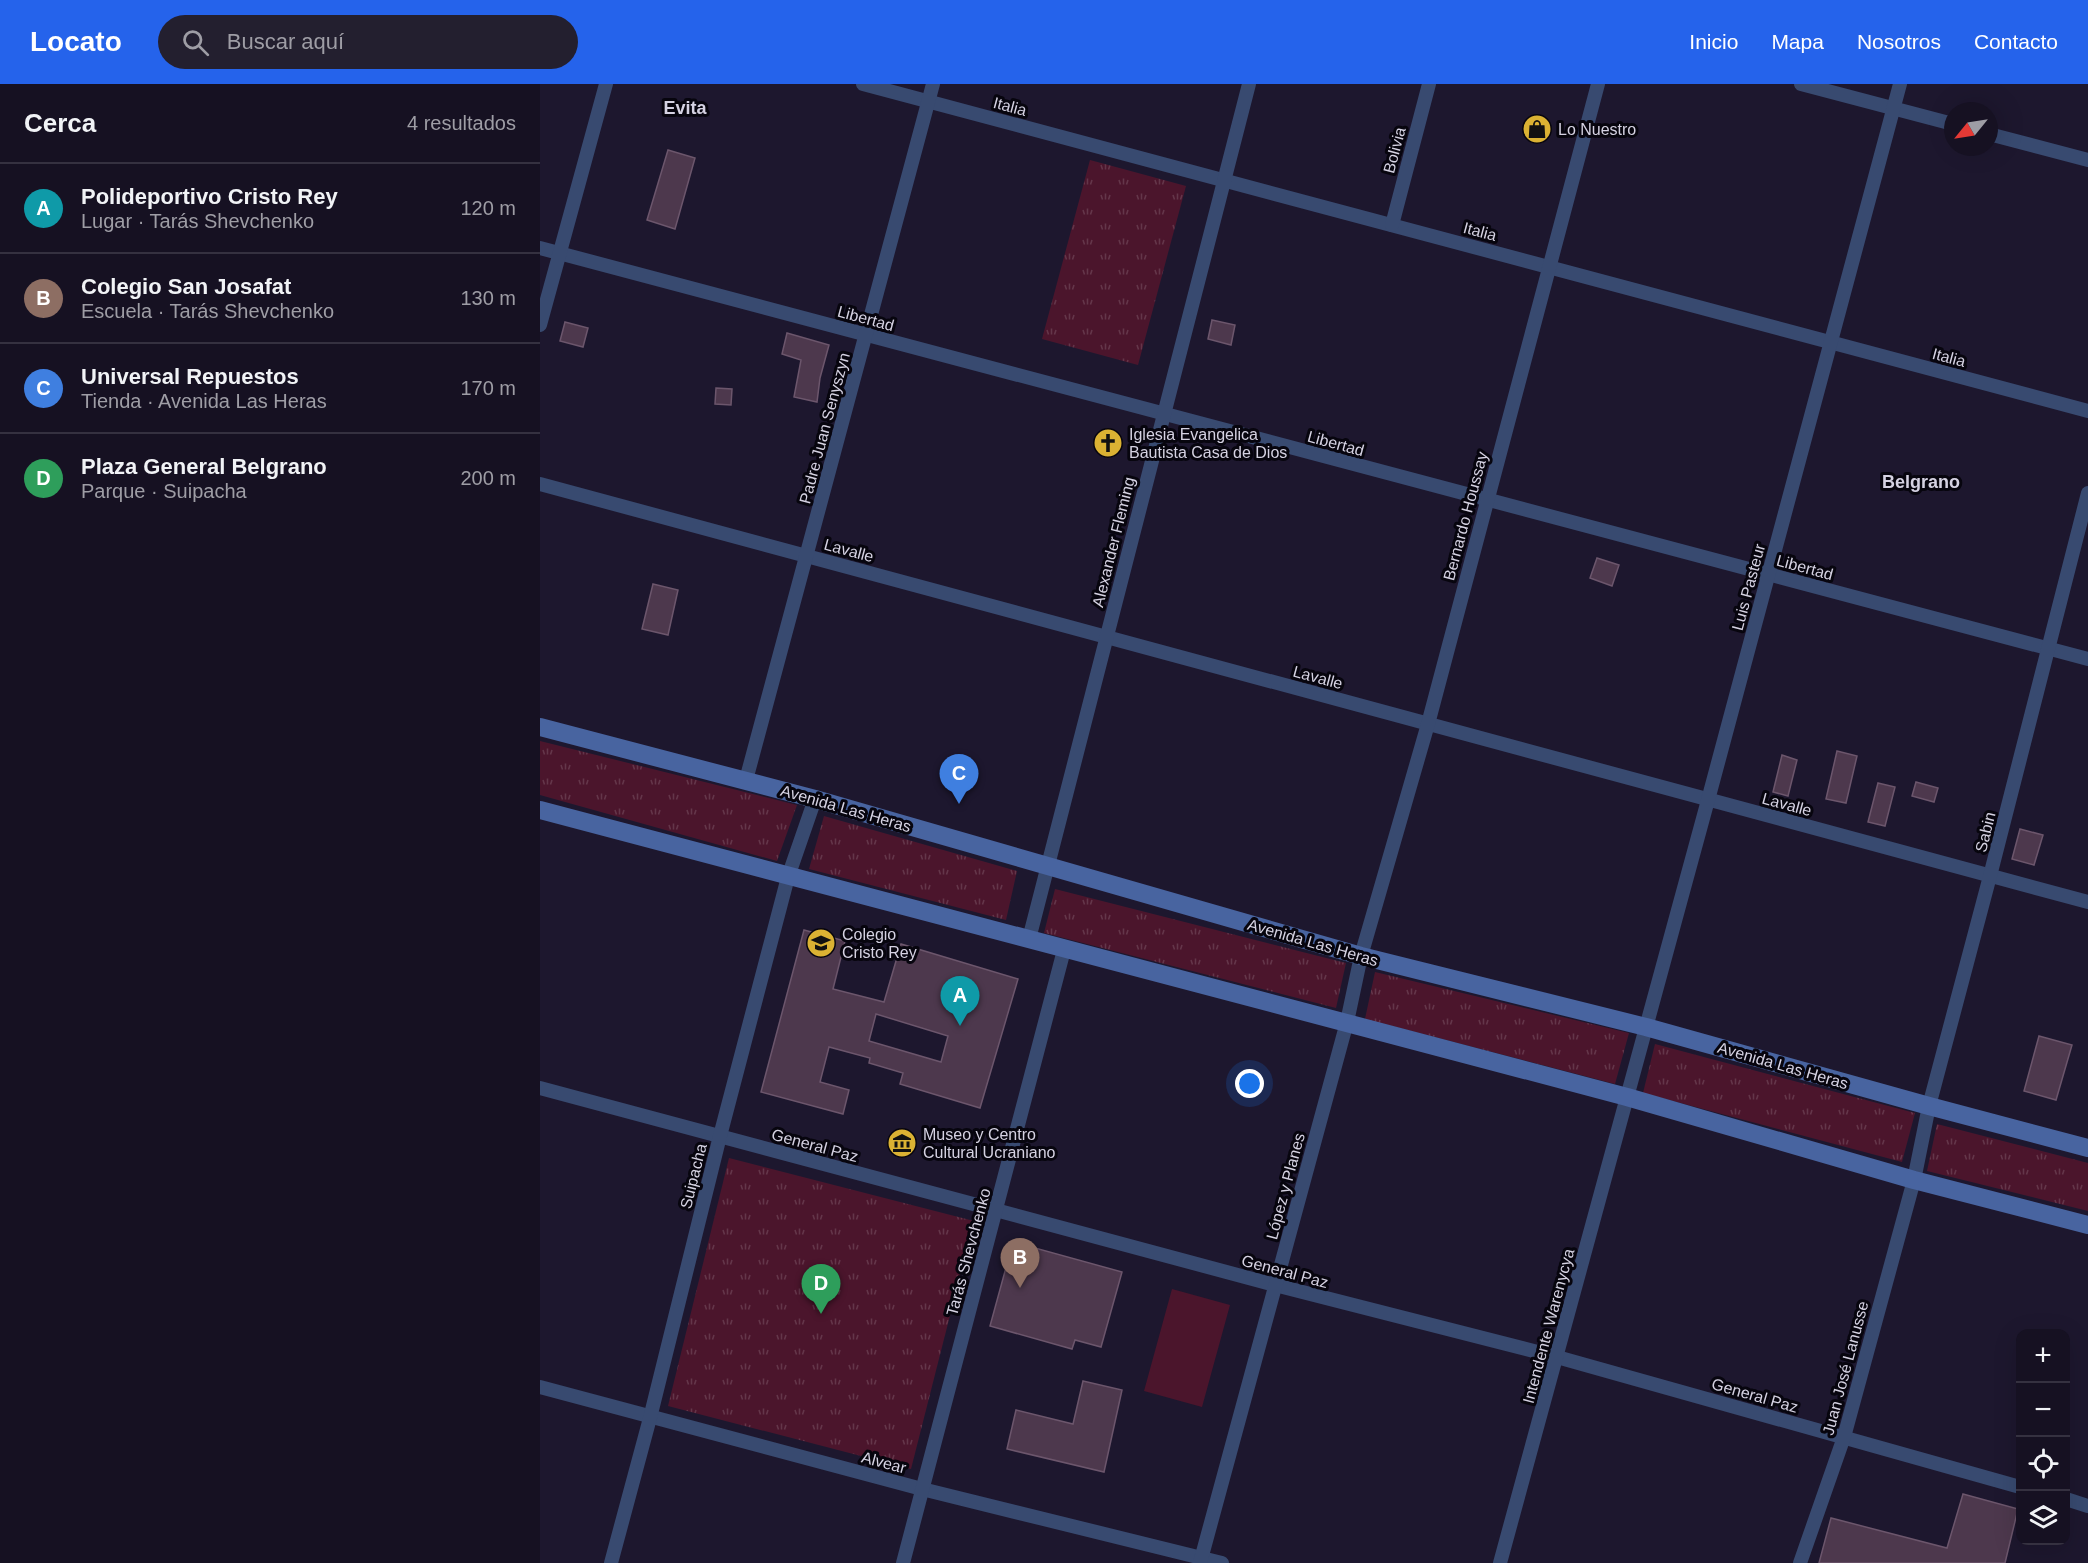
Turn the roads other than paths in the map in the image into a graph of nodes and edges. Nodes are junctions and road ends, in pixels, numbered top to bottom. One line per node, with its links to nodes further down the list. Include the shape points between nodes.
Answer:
1 (606, 84): 17 (street)
2 (863, 84): 9 (street, Italia)
3 (933, 84): 9 (street, Padre Juan Senyszyn)
4 (1249, 84): 14 (street, Alexander Fleming)
5 (1429, 84): 15 (street, Bolivia)
6 (1598, 84): 18 (street, Bernardo Houssay)
7 (1801, 84): 10 (street)
8 (1900, 84): 10 (street, Luis Pasteur)
9 (929, 102): 14 (street, Italia); 20 (street, Padre Juan Senyszyn)
10 (1894, 108): 11 (street); 21 (street, Luis Pasteur)
11 (1944, 122)
12 (1998, 136): 13 (street)
13 (2088, 160)
14 (1224, 180): 15 (street, Italia); 23 (street, Alexander Fleming)
15 (1392, 225): 18 (street, Italia)
16 (540, 248): 17 (street, Libertad)
17 (560, 253): 19 (street); 20 (street, Libertad)
18 (1549, 267): 21 (street, Italia); 26 (street, Bernardo Houssay)
19 (540, 325)
20 (866, 335): 23 (street, Libertad); 27 (street, Padre Juan Senyszyn)
21 (1831, 342): 22 (street, Italia); 28 (street, Luis Pasteur)
22 (2088, 411)
23 (1163, 414): 26 (street, Libertad); 29 (street, Alexander Fleming)
24 (540, 484): 27 (street, Lavalle)
25 (2088, 493): 30 (street, Sabin)
26 (1487, 500): 28 (street, Libertad); 32 (street, Bernardo Houssay)
27 (806, 556): 29 (street, Lavalle); 34 (street, Padre Juan Senyszyn)
28 (1768, 574): 30 (street, Libertad); 36 (street, Luis Pasteur)
29 (1106, 637): 32 (street, Lavalle); 38 (street, Alexander Fleming)
30 (2049, 649): 31 (street, Libertad); 39 (street, Sabin)
31 (2088, 659)
32 (1428, 724): 36 (street, Lavalle); 44 (street, Bernardo Houssay)
33 (540, 726): 34 (main road, Avenida Las Heras)
34 (746, 780): 35 (main road, Avenida Las Heras)
35 (815, 799): 38 (main road, Avenida Las Heras); 40 (street, Suipacha)
36 (1708, 800): 39 (street, Lavalle); 46 (street, Luis Pasteur)
37 (540, 810): 40 (main road)
38 (1047, 867): 42 (street, Alexander Fleming); 44 (main road, Avenida Las Heras)
39 (1990, 876): 41 (street, Lavalle); 49 (street, Sabin)
40 (788, 877): 42 (main road); 50 (street, Suipacha)
41 (2088, 902)
42 (1029, 939): 43 (main road)
43 (1064, 950): 45 (main road); 53 (street, Tarás Shevchenko)
44 (1361, 956): 45 (street, López y Planes); 46 (main road, Avenida Las Heras)
45 (1347, 1023): 48 (main road); 55 (street, López y Planes)
46 (1646, 1027): 48 (street, Luis Pasteur); 49 (main road, Avenida Las Heras)
47 (540, 1088): 50 (street, General Paz)
48 (1627, 1097): 52 (main road); 56 (street, Intendente Warenycya)
49 (1929, 1106): 51 (main road, Avenida Las Heras); 52 (street, Sabin)
50 (720, 1136): 53 (street, General Paz); 58 (street, Suipacha)
51 (2088, 1148)
52 (1914, 1180): 54 (main road); 59 (street, Juan José Lanusse)
53 (997, 1211): 55 (street, General Paz); 61 (street, Tarás Shevchenko)
54 (2088, 1225)
55 (1275, 1286): 56 (street, General Paz); 64 (street, López y Planes)
56 (1557, 1358): 59 (street, General Paz); 68 (street, Intendente Warenycya)
57 (540, 1388): 58 (street, Alvear)
58 (650, 1418): 61 (street, Alvear); 65 (street, Suipacha)
59 (1844, 1437): 60 (street, General Paz); 69 (street, Juan José Lanusse)
60 (2016, 1486)
61 (922, 1489): 64 (street, Alvear); 66 (street, Tarás Shevchenko)
62 (2070, 1500): 63 (street)
63 (2088, 1506)
64 (1201, 1560): 67 (street, Alvear)
65 (611, 1563)
66 (903, 1563)
67 (1222, 1563)
68 (1500, 1563)
69 (1800, 1563)

